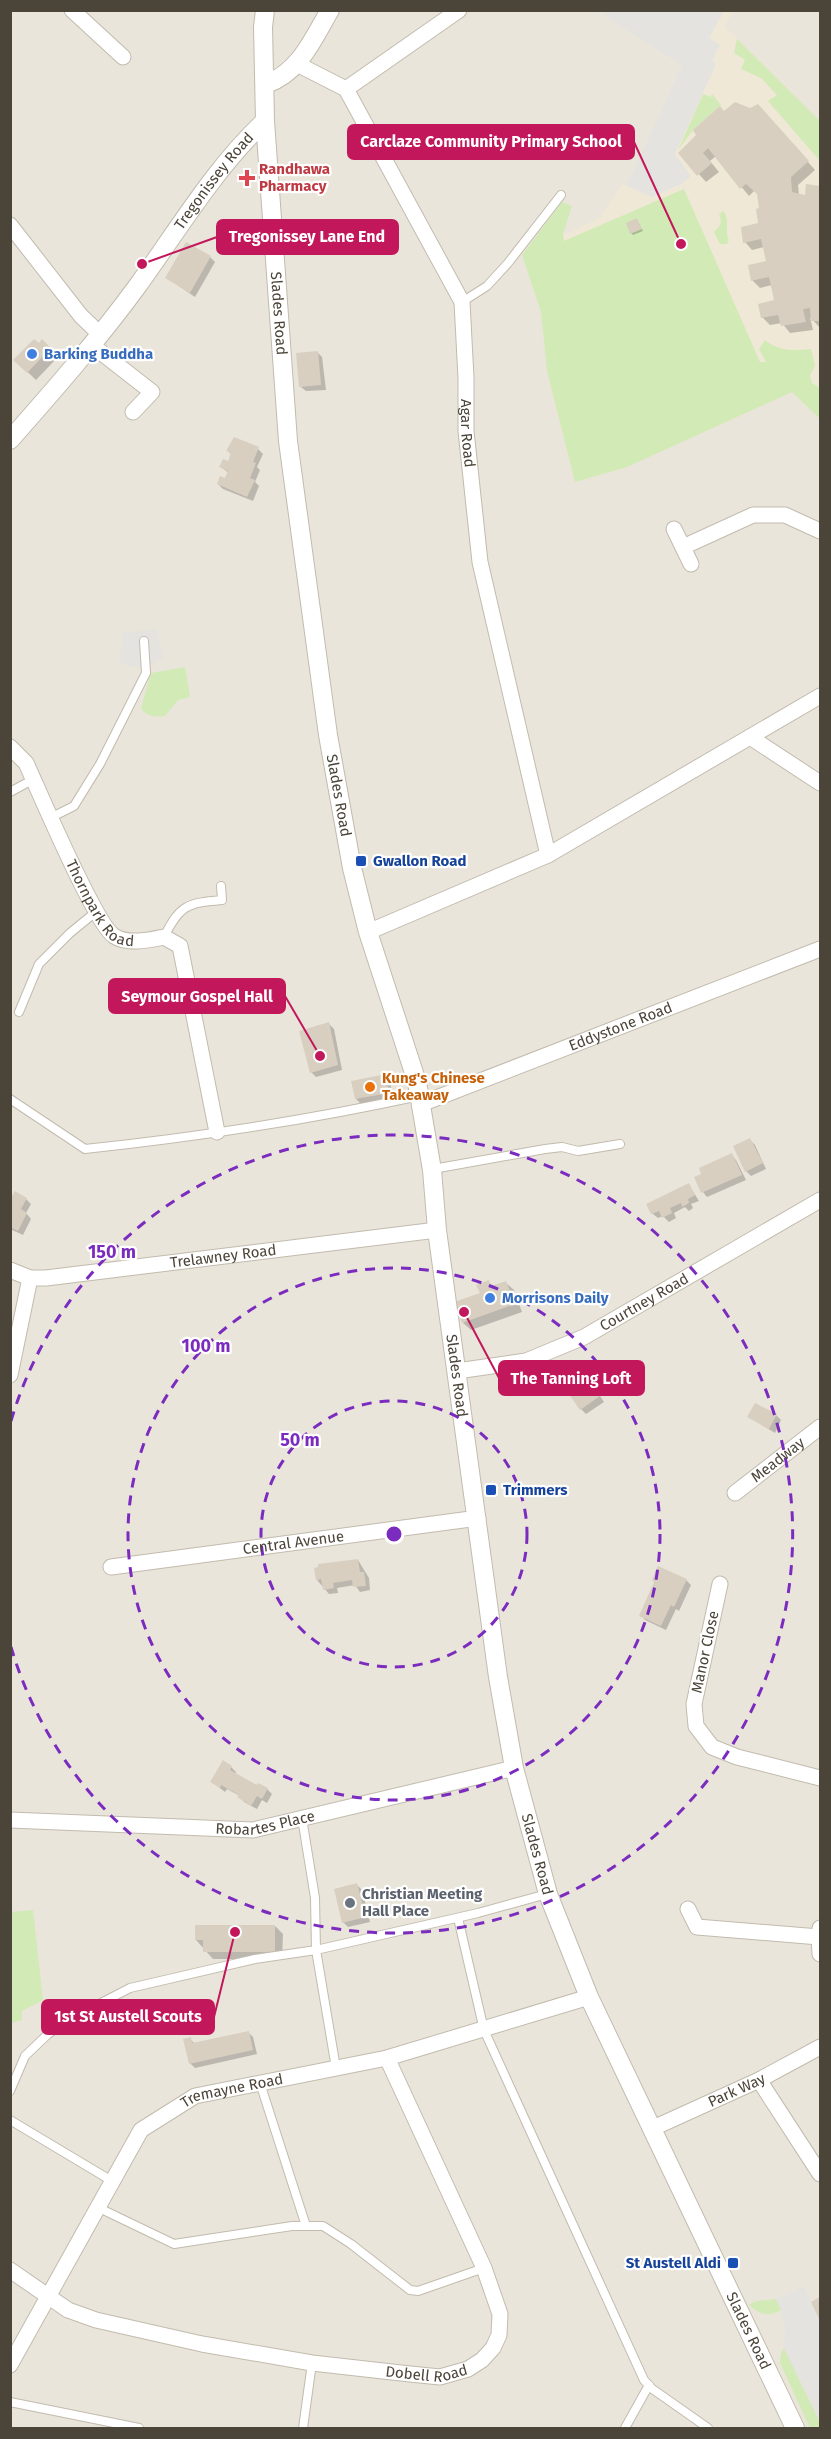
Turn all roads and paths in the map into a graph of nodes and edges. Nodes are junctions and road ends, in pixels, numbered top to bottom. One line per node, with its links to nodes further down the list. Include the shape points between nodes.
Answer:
1 (72, 10): 5 (street)
2 (265, 10): 7 (street, Slades Road)
3 (330, 10): 6 (street)
4 (459, 10): 8 (street)
5 (123, 57)
6 (297, 64): 7 (street, via 280,80); 8 (street)
7 (266, 84): 9 (street, Slades Road)
8 (346, 88): 12 (street, Agar Road)
9 (265, 121): 13 (street, Tregonissey Road, via 219,174); 31 (street, Slades Road, via 289,453 328,735)
10 (561, 195): 12 (lane, via 487,286)
11 (10, 225): 13 (street)
12 (462, 302): 28 (street, Agar Road, via 466,431 480,562)
13 (97, 341): 14 (street, via 152,392); 15 (street, Tregonissey Road)
14 (134, 412)
15 (10, 440)
16 (674, 529): 18 (street)
17 (820, 531): 18 (street, via 784,515 753,515)
18 (683, 547): 19 (street)
19 (692, 564)
20 (144, 641): 27 (lane, via 146,673 100,764 74,806)
21 (820, 696): 22 (street)
22 (750, 737): 25 (street); 28 (street)
23 (10, 747): 24 (street, Thornpark Road, via 26,763)
24 (34, 779): 26 (lane); 27 (street, Thornpark Road)
25 (820, 782)
26 (10, 792)
27 (52, 817): 30 (street, Thornpark Road)
28 (548, 855): 31 (street)
29 (221, 886): 32 (lane, via 222,900 193,903 174,917)
30 (97, 911): 32 (street, Thornpark Road, via 114,936 144,941); 34 (lane, via 39,964)
31 (368, 932): 36 (street, Slades Road)
32 (164, 937): 37 (street, Thornpark Road, via 180,946)
33 (820, 949): 36 (street, Eddystone Road)
34 (19, 1012)
35 (10, 1098): 37 (lane, via 85,1149)
36 (420, 1100): 37 (lane); 39 (street, Slades Road)
37 (217, 1132)
38 (620, 1144): 39 (lane, via 578,1151 562,1147 545,1149)
39 (432, 1170): 41 (street, Slades Road)
40 (820, 1200): 44 (street, Courtney Road, via 584,1337 526,1361)
41 (437, 1230): 43 (street, Trelawney Road); 44 (street, Slades Road)
42 (10, 1270): 43 (street, Trelawney Road)
43 (30, 1278): 45 (street)
44 (457, 1371): 48 (street, Slades Road)
45 (10, 1375)
46 (820, 1427): 47 (street, Meadway)
47 (735, 1493)
48 (478, 1518): 49 (street, Central Avenue); 51 (street, Slades Road)
49 (111, 1567)
50 (720, 1584): 52 (street, Manor Close, via 694,1704 696,1726 712,1747)
51 (514, 1768): 53 (street, Robartes Place); 55 (street, Slades Road)
52 (820, 1778)
53 (302, 1818): 54 (street, Robartes Place, via 253,1830); 59 (lane, via 315,1898)
54 (10, 1820)
55 (548, 1894): 57 (lane); 61 (street, Slades Road)
56 (688, 1909): 58 (street, via 697,1927)
57 (458, 1918): 59 (lane); 62 (lane)
58 (820, 1932): 60 (street)
59 (316, 1950): 65 (lane); 68 (lane, via 255,1959 130,1988 48,2034 25,2056)
60 (820, 1954)
61 (589, 1997): 62 (street, Tremayne Road); 70 (street, Slades Road)
62 (484, 2030): 64 (street, Tremayne Road); 80 (lane)
63 (820, 2047): 66 (street, Park Way)
64 (387, 2058): 65 (street, Tremayne Road); 75 (street, Dobell Road)
65 (336, 2068): 67 (street, Tremayne Road)
66 (759, 2080): 70 (street, Park Way); 71 (street)
67 (260, 2083): 72 (street, Tremayne Road, via 195,2096 141,2130); 74 (lane)
68 (10, 2091)
69 (10, 2120): 72 (lane)
70 (651, 2129): 86 (street, Slades Road)
71 (820, 2174)
72 (112, 2181): 73 (street, Tremayne Road)
73 (97, 2207): 74 (lane, via 174,2244); 77 (street, Tremayne Road)
74 (306, 2226): 75 (lane, via 323,2226 410,2290 418,2291)
75 (484, 2268): 78 (street, Dobell Road, via 500,2314 499,2335 493,2348 468,2369 440,2377)
76 (10, 2270): 77 (street, Dobell Road)
77 (47, 2297): 78 (street, Dobell Road, via 96,2320 201,2344); 79 (street, Tremayne Road)
78 (312, 2363): 83 (lane)
79 (10, 2365)
80 (649, 2385): 84 (lane); 85 (lane)
81 (10, 2402): 82 (lane)
82 (139, 2428)
83 (303, 2428)
84 (625, 2428)
85 (708, 2428)
86 (795, 2428)

